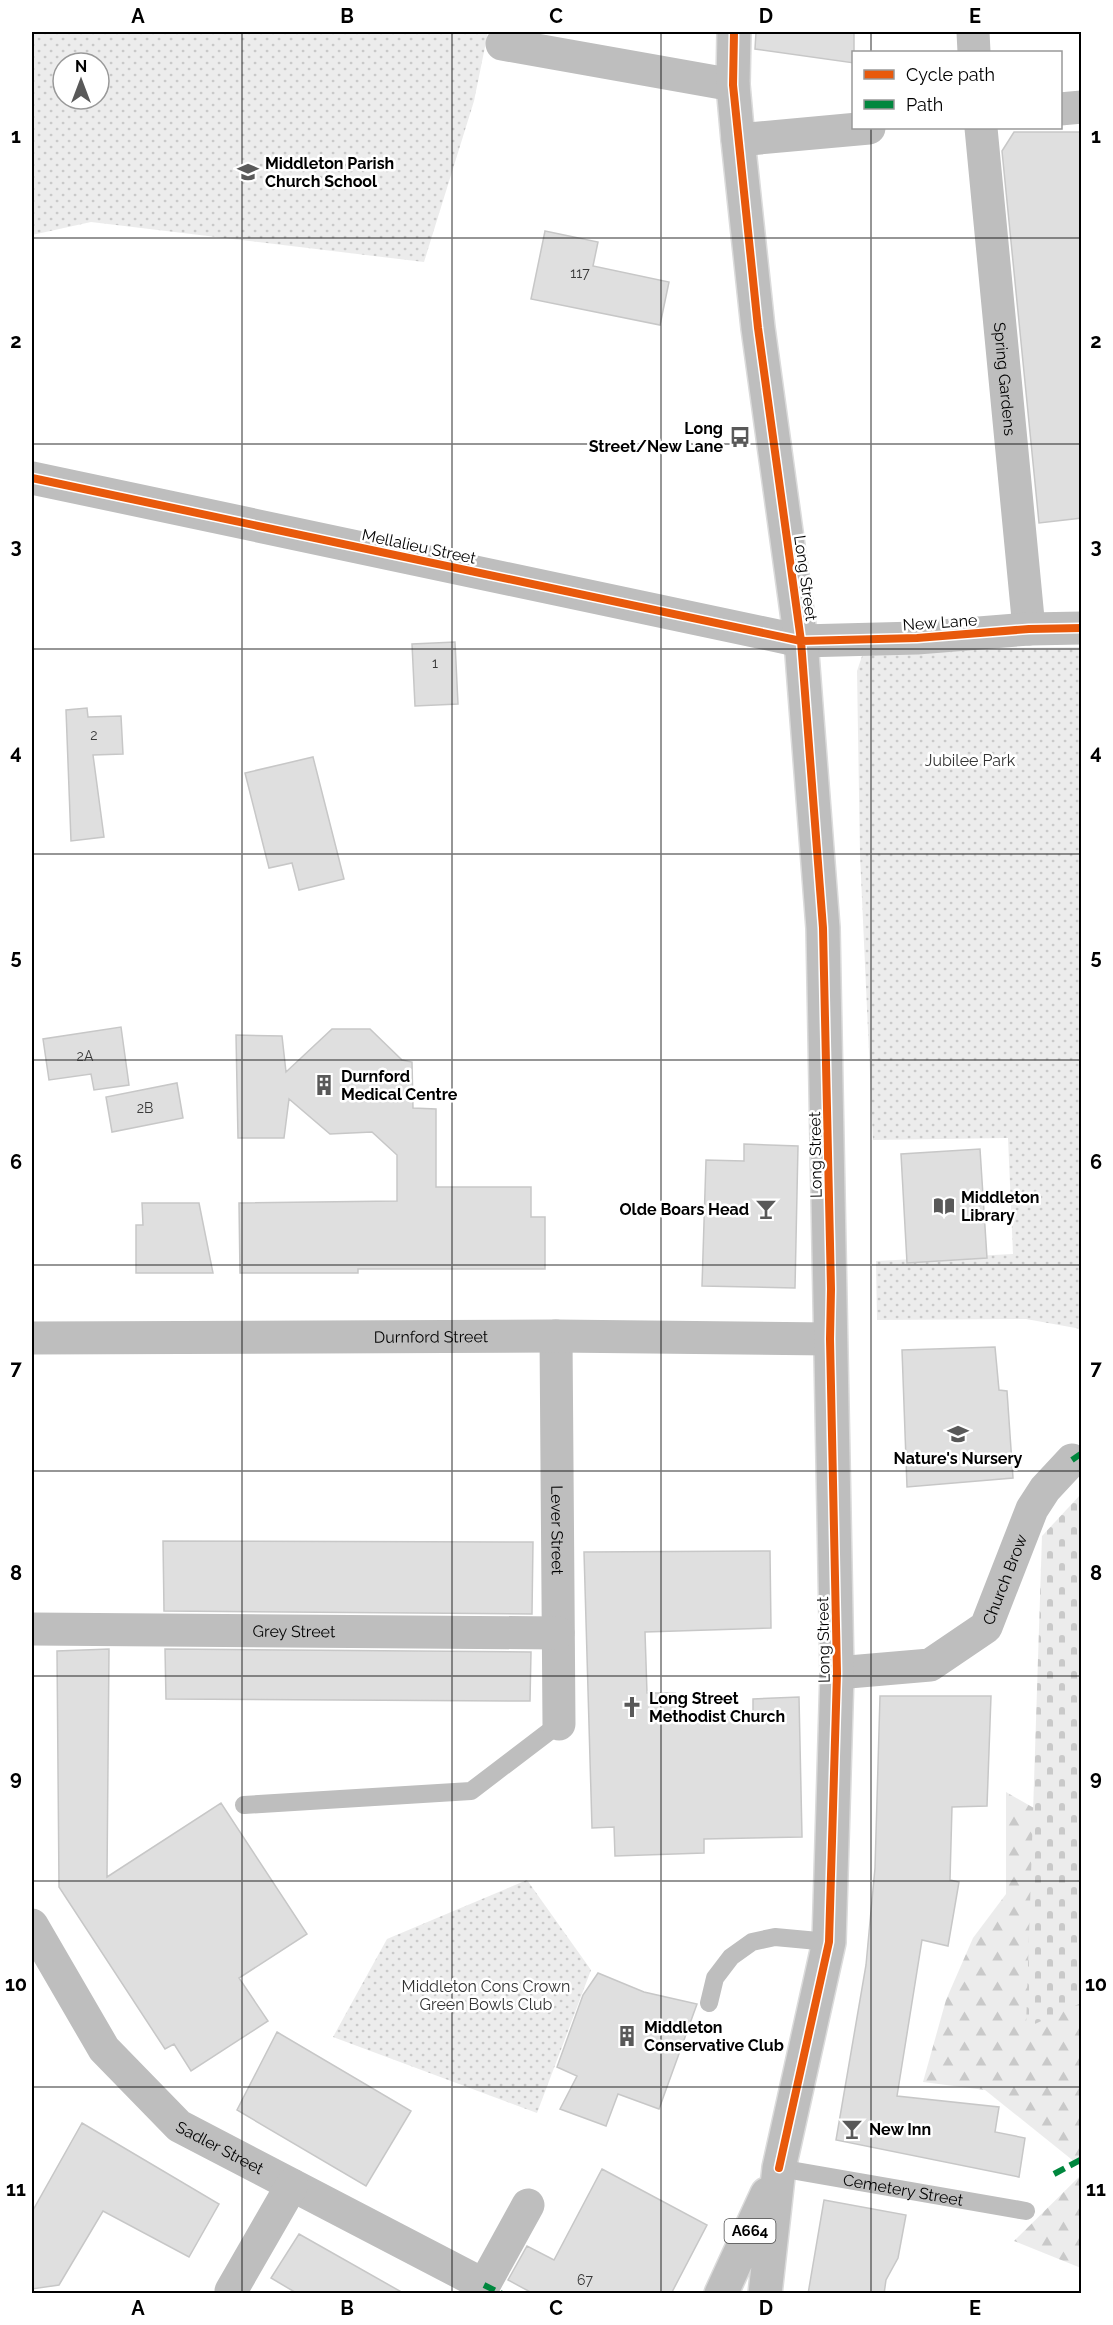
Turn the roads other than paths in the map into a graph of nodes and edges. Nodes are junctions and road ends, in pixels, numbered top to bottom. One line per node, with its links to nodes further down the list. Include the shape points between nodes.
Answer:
1 (734, 32): 5 (street, A664)
2 (973, 32): 4 (street)
3 (503, 38): 5 (street)
4 (975, 51)
5 (733, 85): 10 (street, A664)
6 (1082, 107): 7 (street)
7 (1062, 109)
8 (858, 129): 10 (street)
9 (981, 129): 13 (street, Spring Gardens)
10 (738, 140): 14 (street, Long Street / A664, via 758,328)
11 (32, 478): 14 (street, Mellalieu Street)
12 (1082, 628): 13 (street, New Lane)
13 (1029, 629): 14 (street, New Lane, via 917,638)
14 (801, 641): 17 (street, Long Street / A664, via 823,928)
15 (556, 1336): 16 (street, Durnford Street); 17 (street, Durnford Street); 20 (street, Lever Street)
16 (32, 1338)
17 (830, 1339): 21 (street, Long Street / A664)
18 (1072, 1461): 21 (street, Church Brow, via 1032,1509 986,1627 930,1665)
19 (32, 1629): 20 (street, Grey Street)
20 (558, 1634): 22 (street, Lever Street)
21 (837, 1673): 25 (street, Long Street / A664)
22 (559, 1724): 23 (lane, via 471,1791)
23 (244, 1805)
24 (32, 1925): 28 (street, Sadler Street, via 104,2049 180,2126)
25 (829, 1942): 26 (lane, via 775,1937 752,1942 731,1957 715,1978); 27 (street, Long Street / A664)
26 (709, 2003)
27 (779, 2168): 30 (lane, Cemetery Street); 32 (street, Long Street / A664); 33 (street, Long Street / A664)
28 (292, 2185): 29 (street, Sadler Street, via 484,2284); 31 (street)
29 (528, 2205)
30 (1026, 2211)
31 (231, 2291)
32 (721, 2294)
33 (765, 2294)

